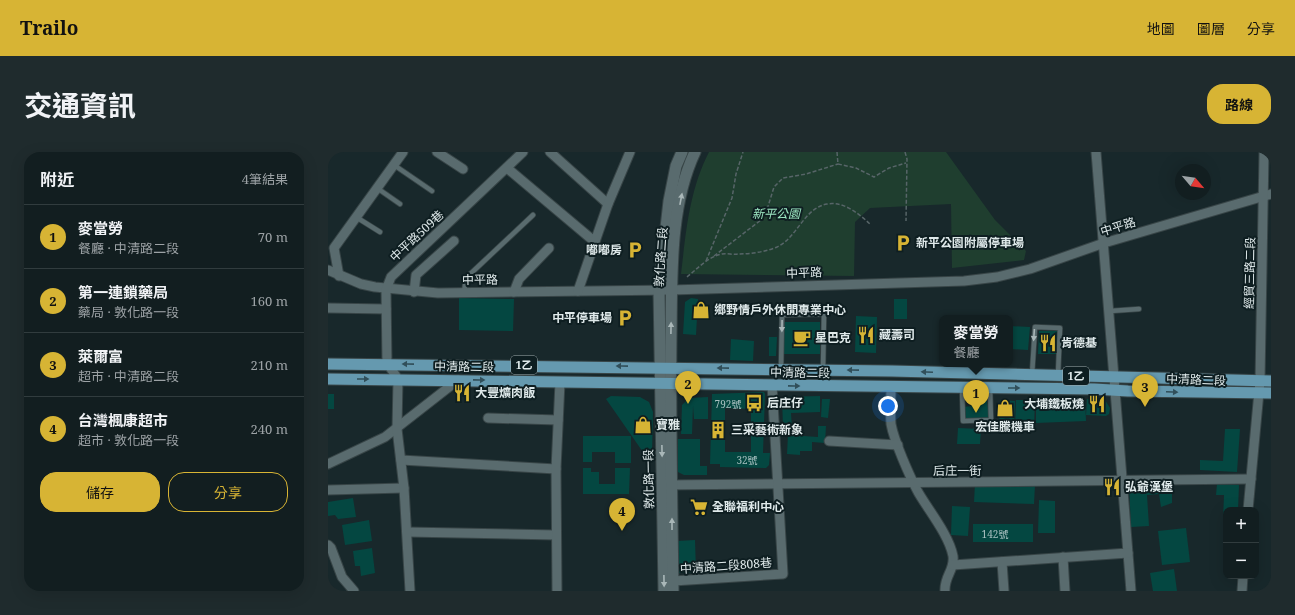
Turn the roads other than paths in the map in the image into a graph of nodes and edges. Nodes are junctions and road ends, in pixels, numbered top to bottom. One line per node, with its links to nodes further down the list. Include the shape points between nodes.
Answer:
1 (403, 152): 10 (street)
2 (437, 152): 12 (street)
3 (523, 152): 11 (street, 中平路509巷)
4 (550, 152): 17 (street)
5 (682, 152): 28 (street, 敦化路二段, via 676,166 669,201)
6 (695, 152): 29 (street, 敦化路二段, one-way to 6, via 679,208 687,168)
7 (1096, 152): 23 (street)
8 (1264, 152): 15 (street, 經貿三路二段)
9 (628, 153): 17 (street)
10 (394, 165): 13 (street); 14 (lane)
11 (507, 168): 22 (street); 27 (street, 中平路509巷, via 391,277)
12 (463, 170)
13 (377, 188): 16 (lane); 19 (street)
14 (432, 191)
15 (1267, 195): 23 (street, 中平路); 49 (street, 經貿三路二段)
16 (400, 204)
17 (608, 204): 22 (street)
18 (533, 215): 32 (lane, via 466,278)
19 (356, 217): 20 (lane); 26 (street, via 334,248)
20 (380, 232)
21 (454, 241): 31 (street, via 416,276)
22 (595, 242): 30 (street)
23 (1104, 243): 29 (street, 中平路, via 1030,269 964,281); 37 (street)
24 (549, 248): 33 (street, via 519,279)
25 (328, 270): 26 (street, 中平路)
26 (339, 276): 27 (street, 中平路)
27 (386, 290): 31 (street, 中平路); 35 (street, 中平路509巷)
28 (659, 290): 29 (street, 中平路); 30 (street, 中平路); 40 (street, 敦化路二段)
29 (671, 290): 40 (street, 敦化路二段, one-way to 29)
30 (578, 291): 33 (street, 中平路)
31 (414, 292): 32 (street, 中平路)
32 (464, 292): 33 (street, 中平路)
33 (514, 292)
34 (328, 308): 35 (street)
35 (386, 309): 39 (street, 中平路509巷)
36 (1139, 309): 37 (lane)
37 (1110, 311): 45 (street)
38 (328, 364): 39 (main road, 中清路二段 / 1乙)
39 (387, 364): 40 (main road, 中清路二段 / 1乙, one-way to 39); 47 (street)
40 (666, 367): 41 (main road, 中清路二段 / 1乙, one-way to 40); 51 (street, 敦化路一段)
41 (781, 369): 42 (main road, 中清路二段 / 1乙); 42 (lane, one-way to 41, via 824,314 782,315)
42 (823, 370): 43 (main road, 中清路二段 / 1乙, one-way to 42)
43 (1032, 375): 44 (main road, 中清路二段 / 1乙); 44 (lane, one-way to 43, via 1060,328 1035,328)
44 (1058, 375): 45 (main road, 中清路二段 / 1乙)
45 (1115, 377): 49 (main road, 中清路二段 / 1乙); 56 (street)
46 (328, 379): 47 (main road, 中清路二段 / 1乙, one-way to 47)
47 (398, 380): 48 (main road, 中清路二段 / 1乙); 61 (street)
48 (458, 380): 50 (main road, 中清路二段 / 1乙, one-way to 50); 61 (street)
49 (1265, 381): 58 (street, 經貿三路二段)
50 (560, 382): 51 (main road, 中清路二段 / 1乙); 60 (street)
51 (666, 384): 52 (main road, 中清路二段 / 1乙); 71 (street, 敦化路一段)
52 (772, 385): 53 (main road, 中清路二段 / 1乙, one-way to 53); 70 (street, 中清路二段808巷)
53 (891, 387): 54 (main road, 中清路二段 / 1乙); 63 (street, via 891,424)
54 (962, 388): 55 (main road, 中清路二段 / 1乙); 55 (lane, via 963,421 990,420)
55 (990, 388): 56 (main road, 中清路二段 / 1乙, one-way to 56)
56 (1116, 391): 58 (main road, 中清路二段 / 1乙, one-way to 58); 68 (street)
57 (1271, 393): 58 (main road, 中清路二段 / 1乙)
58 (1258, 394): 67 (street, 經貿三路二段)
59 (488, 418): 60 (street)
60 (558, 420): 66 (street)
61 (397, 429): 64 (street); 65 (street)
62 (829, 441): 63 (street)
63 (898, 445): 69 (street)
64 (401, 460): 66 (street); 72 (street)
65 (328, 464)
66 (556, 469): 76 (street)
67 (1251, 479): 68 (street, 后庄一街); 74 (street, 經貿三路二段)
68 (1122, 482): 69 (street, 后庄一街); 78 (street)
69 (914, 483): 70 (street, 后庄一街); 81 (street, via 948,542)
70 (778, 484): 71 (street, 后庄一街); 83 (street, 中清路二段808巷, via 783,574)
71 (667, 485): 83 (street, 敦化路一段, one-way to 71); 87 (street, 敦化路一段, one-way to 87)
72 (404, 488): 73 (street); 75 (street)
73 (328, 490)
74 (1248, 507)
75 (407, 532): 76 (street); 85 (street)
76 (556, 535): 86 (street)
77 (328, 545): 84 (street, via 342,577)
78 (1128, 552): 79 (street); 91 (street)
79 (1063, 557): 80 (street); 90 (street)
80 (1002, 562): 81 (street); 89 (street)
81 (953, 565): 88 (street, via 945,582)
82 (1243, 579): 92 (street)
83 (673, 586)
84 (354, 591)
85 (410, 591)
86 (557, 591)
87 (664, 591)
88 (945, 591)
89 (1004, 591)
90 (1066, 591)
91 (1131, 591)
92 (1242, 591)

